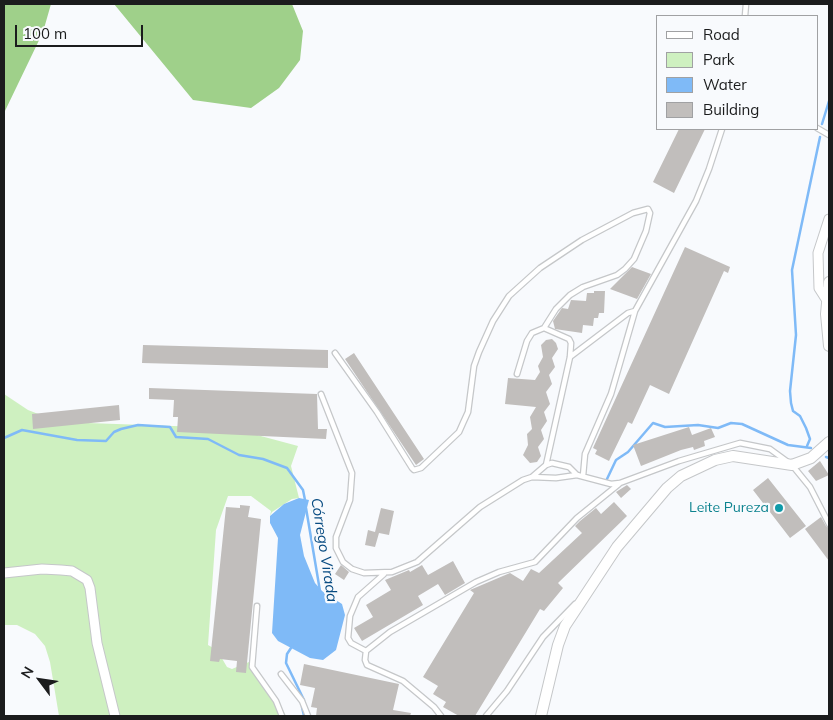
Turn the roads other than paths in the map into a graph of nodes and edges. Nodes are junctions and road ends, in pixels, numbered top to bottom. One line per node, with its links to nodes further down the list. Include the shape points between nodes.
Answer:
1 (818, 129): 3 (lane)
2 (722, 130): 7 (lane, via 696,201)
3 (829, 135)
4 (829, 219): 6 (street, via 818,253 819,288)
5 (829, 282): 6 (street)
6 (826, 299): 9 (street)
7 (635, 311): 11 (lane); 17 (lane, via 611,394 585,454)
8 (544, 328): 10 (lane, via 570,295 583,287 617,276 626,269 643,238 650,213 648,209 633,213 582,240 540,268 509,296 493,321 476,359 464,423 450,441 418,469 412,468); 11 (lane, via 569,339); 12 (lane, via 532,333 527,341)
9 (829, 346)
10 (335, 353)
11 (570, 357): 16 (lane)
12 (517, 374)
13 (321, 394): 22 (lane, via 352,473 350,500 336,536 339,556 352,569)
14 (829, 442): 15 (street, via 811,458)
15 (792, 464): 19 (lane, via 770,449 740,443 679,460); 20 (lane, via 810,487); 23 (street, via 733,456 715,460 681,476 651,505)
16 (546, 465): 17 (lane, via 558,463 569,466); 18 (lane)
17 (580, 475): 18 (lane); 19 (lane, via 611,484)
18 (532, 477): 22 (lane, via 480,507 417,562)
19 (620, 483): 25 (lane, via 577,518 535,562 476,582 390,632)
20 (829, 524)
21 (4, 573): 27 (street, via 61,570 72,571 87,580 97,643)
22 (384, 574): 25 (lane, via 358,598 350,616 348,638 351,644)
23 (584, 594): 31 (lane, via 543,637 508,691); 32 (street, via 558,645)
24 (257, 606): 28 (lane, via 252,667 276,701)
25 (366, 651): 30 (lane, via 367,665 403,681)
26 (281, 674): 29 (lane, via 302,701)
27 (116, 716)
28 (282, 716)
29 (308, 716)
30 (441, 716)
31 (486, 716)
32 (541, 716)

